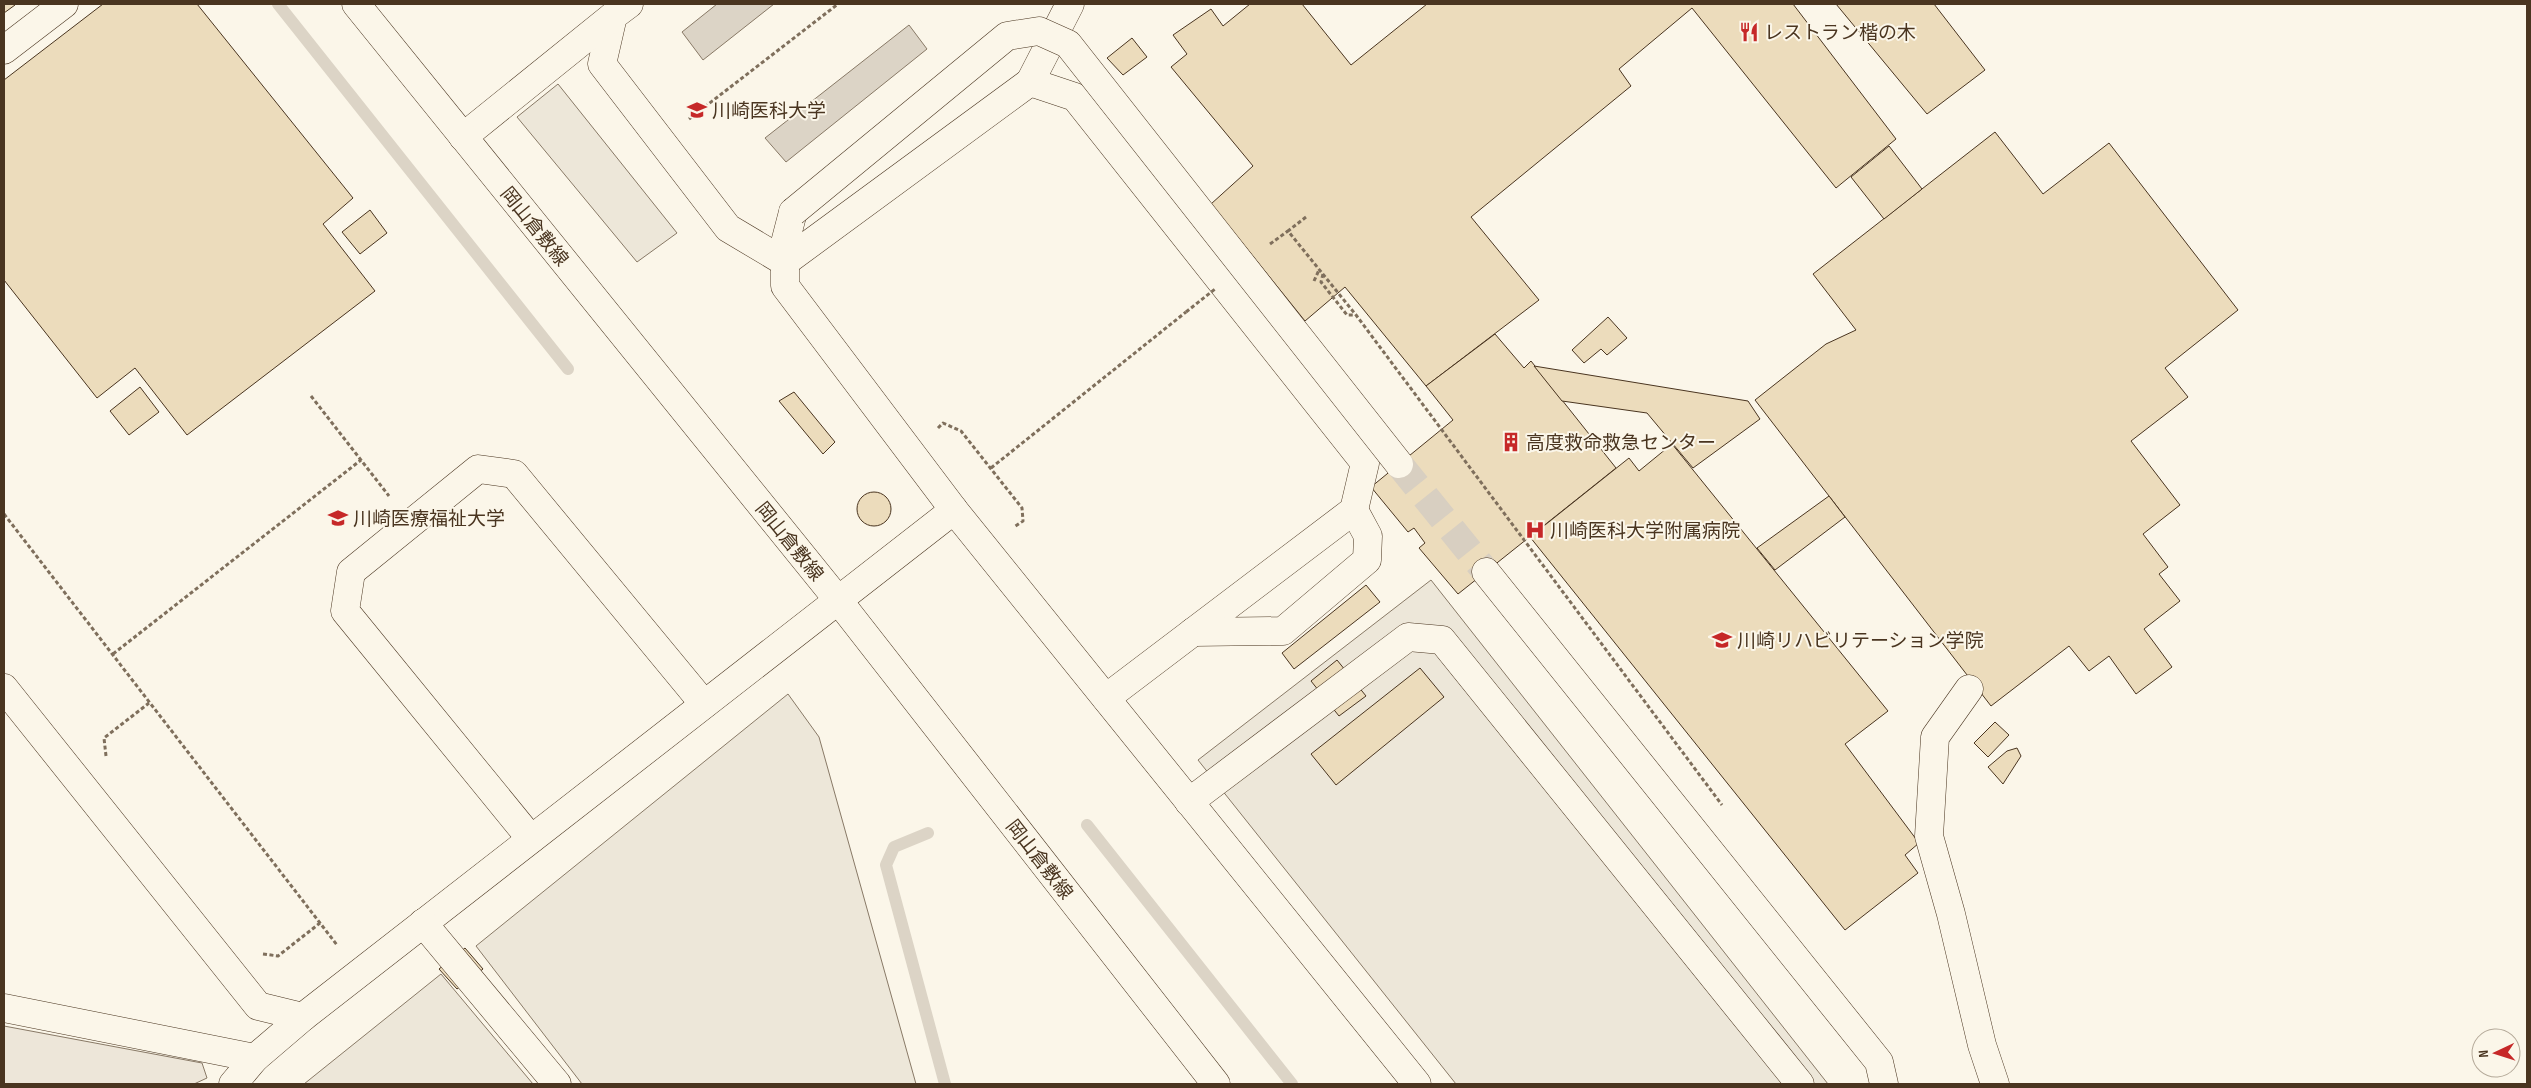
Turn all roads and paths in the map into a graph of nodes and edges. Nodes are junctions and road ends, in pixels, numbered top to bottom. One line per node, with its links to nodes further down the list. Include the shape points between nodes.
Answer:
1 (64, 4): 6 (main road)
2 (356, 4): 8 (main road, 岡山倉敷線)
3 (838, 4): 9 (path)
4 (1070, 4): 7 (main road)
5 (621, 10): 8 (main road); 9 (main road, via 602,64)
6 (4, 50)
7 (1030, 82): 11 (main road); 23 (main road, via 1075,97 1365,463)
8 (463, 137): 28 (main road, 岡山倉敷線)
9 (661, 141): 11 (main road, via 728,228)
10 (1306, 217): 12 (path, via 1288,231)
11 (785, 262): 20 (main road, bridge, via 785,243 793,212 1007,36 1039,31 1068,44); 22 (main road, via 785,286)
12 (1319, 270): 13 (path); 14 (path)
13 (1322, 274): 16 (path); 16 (path, via 1321,282 1347,315)
14 (1314, 281)
15 (1186, 312): 21 (path)
16 (1356, 315): 38 (path)
17 (311, 396): 19 (path)
18 (932, 432): 21 (path, via 943,424 961,431)
19 (361, 460): 25 (path); 30 (path)
20 (1399, 464)
21 (991, 468): 26 (path, via 1022,508 1023,521)
22 (954, 510): 28 (main road); 33 (main road)
23 (1354, 510): 29 (main road); 29 (main road, via 1368,536 1367,560 1283,632)
24 (4, 514): 30 (path)
25 (411, 524): 35 (main road, via 478,469 514,474); 39 (main road, via 351,572 345,611)
26 (1011, 529)
27 (1486, 572): 52 (main road, via 1879,1062)
28 (838, 600): 35 (main road); 49 (main road, 岡山倉敷線)
29 (1193, 632): 33 (main road)
30 (113, 654): 34 (path)
31 (4, 688): 45 (main road, via 258,1006)
32 (1969, 689): 53 (main road, via 1935,737 1929,836 1982,1045)
33 (1106, 698): 37 (main road)
34 (149, 703): 36 (path, via 104,738); 40 (path)
35 (704, 704): 39 (main road)
36 (106, 758)
37 (1189, 802): 50 (main road); 51 (main road, via 1408,638 1442,640)
38 (1727, 812)
39 (531, 839): 41 (main road)
40 (320, 923): 42 (path, via 278,956); 43 (path)
41 (423, 923): 43 (main road); 48 (main road)
42 (259, 954)
43 (359, 973): 45 (main road)
44 (4, 1008): 46 (main road)
45 (302, 1017): 46 (main road)
46 (255, 1058): 47 (main road)
47 (233, 1084)
48 (557, 1084)
49 (1216, 1084)
50 (1417, 1084)
51 (1800, 1084)
52 (1884, 1084)
53 (1995, 1084)

